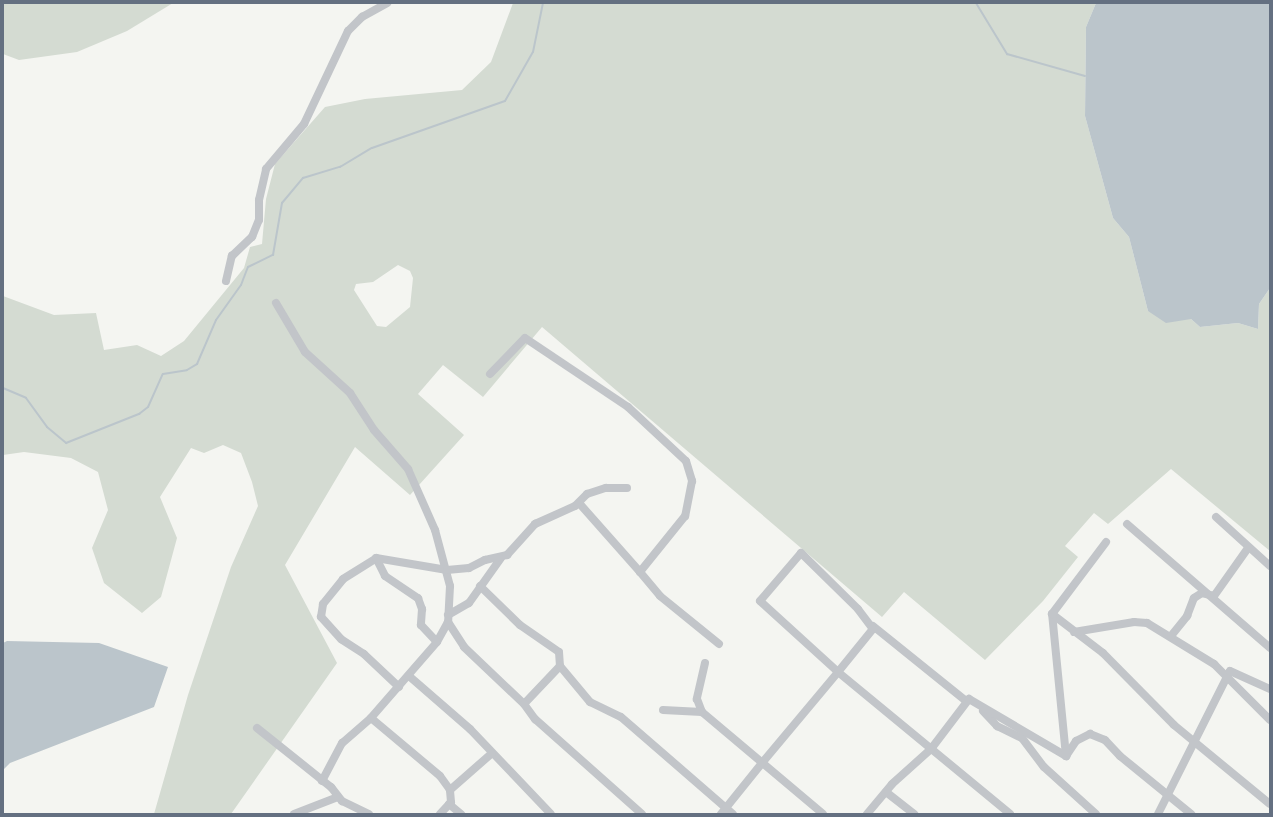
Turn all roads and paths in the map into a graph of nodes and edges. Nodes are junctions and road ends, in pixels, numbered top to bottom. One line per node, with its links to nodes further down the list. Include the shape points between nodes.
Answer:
1 (386, 3): 2 (street, via 362,17 348,32 304,124 266,169 259,200 259,220 252,237 232,256)
2 (226, 281)
3 (276, 303): 14 (street, via 305,352 350,393 374,430 408,469 422,495)
4 (490, 374): 15 (street, via 525,338 628,407 686,461 692,481 685,516)
5 (627, 488): 6 (street, via 596,490)
6 (579, 502): 12 (street, via 542,519); 15 (street)
7 (1216, 517): 10 (street)
8 (1127, 524): 17 (street)
9 (1106, 542): 18 (street)
10 (1248, 548): 13 (street); 17 (street)
11 (376, 558): 14 (street); 23 (street, via 385,576 418,598 422,609 421,625); 31 (street, via 343,579 323,604 321,617 341,640 364,654)
12 (501, 558): 14 (street, via 485,560 469,568); 16 (street)
13 (1270, 566)
14 (447, 570): 19 (street, via 450,586)
15 (640, 572): 24 (street, via 660,596)
16 (480, 586): 19 (street, via 469,603); 27 (street, via 520,625 555,646)
17 (1214, 596): 22 (street, via 1202,593 1194,598 1187,616); 25 (street)
18 (1052, 614): 21 (street); 43 (street)
19 (448, 619): 23 (street); 34 (street, via 464,647)
20 (873, 626): 28 (street); 28 (street, via 801,553 760,601); 33 (street)
21 (1074, 632): 22 (street, via 1142,622); 40 (street, via 1103,653 1174,725)
22 (1171, 636): 30 (street, via 1214,664)
23 (438, 642): 29 (street)
24 (719, 644)
25 (1270, 648)
26 (705, 663): 36 (street, via 696,699)
27 (560, 666): 34 (street); 52 (street, via 590,702 621,717)
28 (838, 672): 41 (street); 44 (street)
29 (409, 676): 31 (street); 42 (street, via 470,729)
30 (1225, 678): 32 (street, via 1230,671); 38 (street); 40 (street)
31 (399, 687): 37 (street)
32 (1270, 689)
33 (967, 700): 41 (street); 43 (street); 64 (street, via 997,726 1022,738 1044,767)
34 (524, 704): 58 (street, via 535,719)
35 (663, 710): 36 (street)
36 (702, 712): 44 (street)
37 (371, 718): 45 (street, via 342,743); 46 (street, via 440,776)
38 (1270, 720)
39 (257, 728): 45 (street)
40 (1197, 741): 48 (street, via 1189,745); 51 (street)
41 (932, 749): 47 (street); 63 (street)
42 (491, 754): 46 (street); 57 (street)
43 (1066, 756): 48 (street, via 1076,741 1090,734 1105,740 1120,756)
44 (762, 763): 52 (street); 60 (street)
45 (322, 781): 49 (street)
46 (450, 790): 50 (street)
47 (886, 792): 61 (street); 62 (street)
48 (1166, 793): 65 (street); 66 (street)
49 (338, 798): 53 (street); 54 (street)
50 (449, 804): 55 (street); 56 (street)
51 (1270, 804)
52 (723, 811): 59 (street)
53 (294, 814)
54 (369, 814)
55 (440, 814)
56 (461, 814)
57 (551, 814)
58 (642, 814)
59 (733, 814)
60 (823, 814)
61 (867, 814)
62 (914, 814)
63 (1010, 814)
64 (1096, 814)
65 (1158, 814)
66 (1191, 814)

